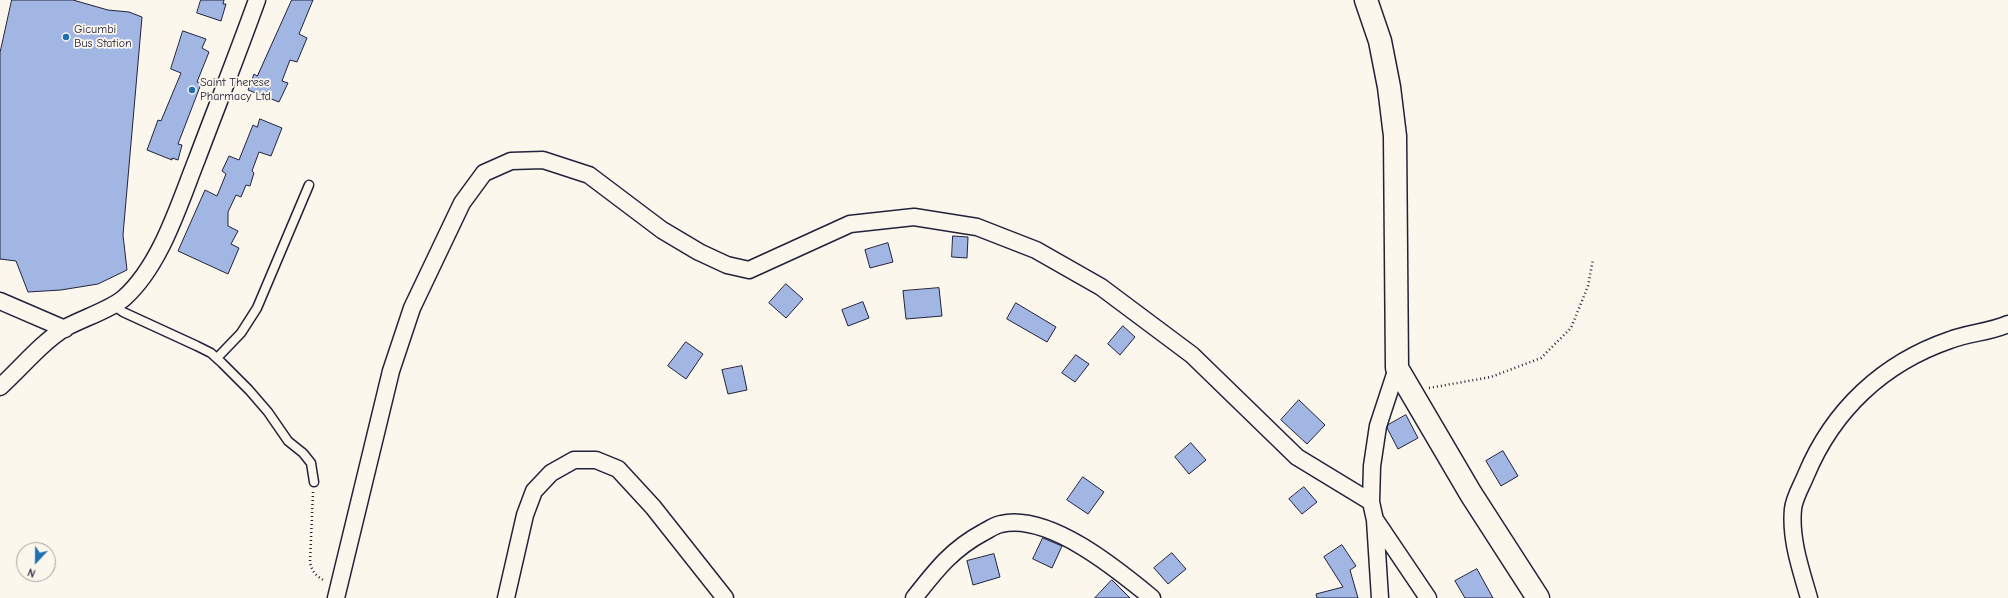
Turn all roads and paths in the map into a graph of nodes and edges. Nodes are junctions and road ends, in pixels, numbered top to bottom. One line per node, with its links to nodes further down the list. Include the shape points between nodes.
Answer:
1 (257, 0): 6 (street, via 161,245 142,278 123,299)
2 (1366, 0): 10 (main road, via 1380,41 1395,136)
3 (309, 185): 9 (lane, via 257,308 241,333)
4 (1593, 259): 12 (path, via 1588,286 1571,328 1541,358 1491,377)
5 (0, 301): 8 (street)
6 (112, 304): 8 (street); 9 (lane, via 123,312 197,346)
7 (2008, 324): 24 (street, via 1949,340 1901,363 1856,397 1829,431 1810,466 1793,508 1798,558)
8 (65, 329): 11 (street)
9 (216, 358): 13 (lane, via 249,390 288,441 303,453 310,464)
10 (1397, 368): 12 (main road); 14 (street, via 1378,426 1372,466)
11 (0, 387)
12 (1411, 392): 23 (main road, via 1471,494)
13 (314, 482): 16 (path, via 310,562 312,571 325,581)
14 (1372, 502): 15 (street); 16 (street, via 1297,457 1192,355 1101,287 1036,250 977,227 914,217 850,224 749,270 727,266 699,252 662,230 589,175 543,160 511,161 484,173 462,203 412,308 391,371)
15 (1375, 520): 21 (street); 22 (street)
16 (336, 597)
17 (506, 598): 18 (street, via 525,515 534,491 551,473 574,460 596,460 618,468 653,507)
18 (725, 598)
19 (914, 598): 20 (street, via 940,565 965,542 999,524 1016,522 1031,524 1080,544)
20 (1152, 598)
21 (1380, 598)
22 (1428, 598)
23 (1538, 598)
24 (1809, 598)

